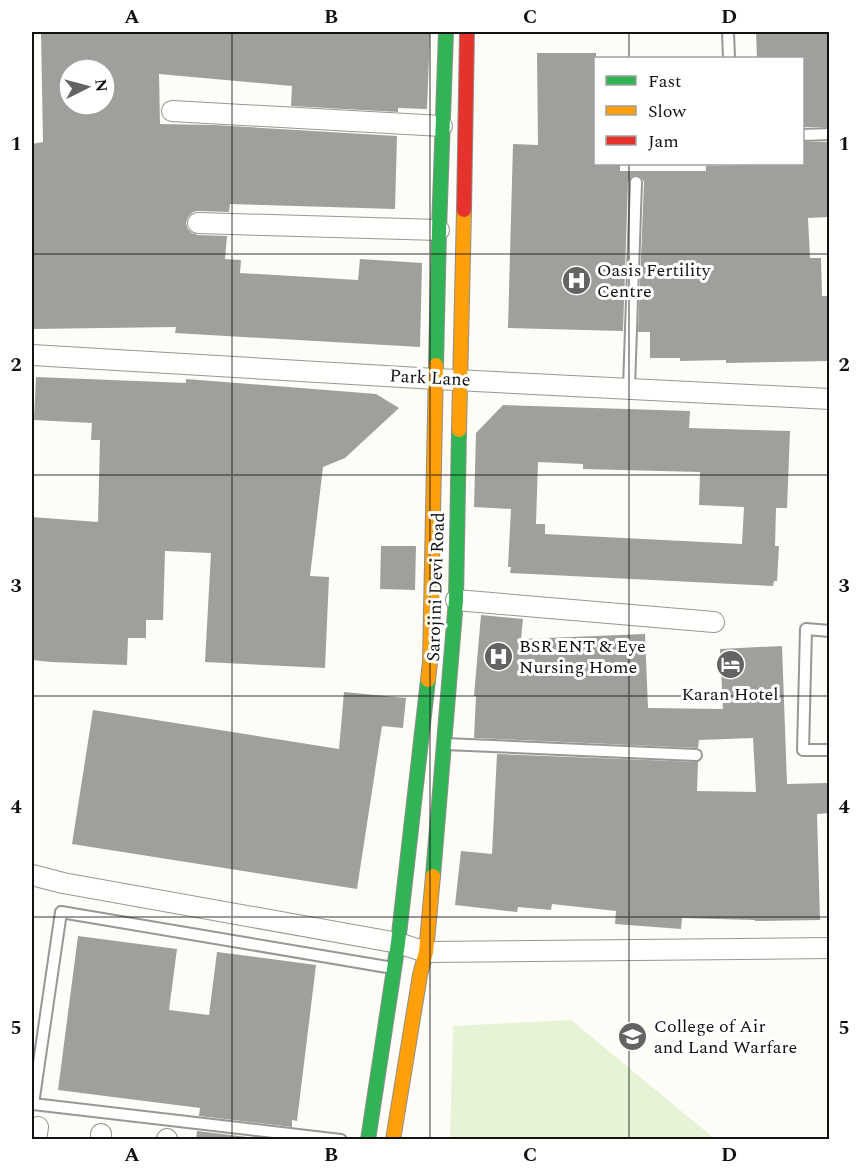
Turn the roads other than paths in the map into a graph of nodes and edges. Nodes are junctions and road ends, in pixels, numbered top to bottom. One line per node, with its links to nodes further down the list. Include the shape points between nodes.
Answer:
1 (446, 32): 6 (main road, Sarojini Devi Road)
2 (467, 32): 14 (main road, Sarojini Devi Road)
3 (728, 32): 4 (lane)
4 (729, 57)
5 (172, 111): 6 (street)
6 (442, 126): 11 (main road, Sarojini Devi Road)
7 (830, 134): 8 (lane)
8 (804, 135)
9 (636, 182): 15 (lane)
10 (198, 223): 11 (street)
11 (439, 230): 13 (main road, Sarojini Devi Road)
12 (32, 355): 13 (street, Park Lane)
13 (436, 379): 14 (street, Park Lane); 24 (main road, Sarojini Devi Road, via 430,662)
14 (460, 380): 15 (street, Park Lane); 17 (main road, Sarojini Devi Road)
15 (629, 388): 16 (street, Park Lane)
16 (830, 399)
17 (456, 600): 18 (street); 20 (main road, Sarojini Devi Road)
18 (714, 622)
19 (830, 631): 21 (lane, via 806,630 803,750)
20 (445, 744): 22 (lane); 26 (main road, Sarojini Devi Road)
21 (830, 750)
22 (696, 756)
23 (32, 875): 24 (street)
24 (398, 943): 26 (street); 27 (main road, Sarojini Devi Road)
25 (830, 948): 26 (street)
26 (426, 952): 30 (main road, Sarojini Devi Road)
27 (394, 968): 28 (lane, via 61,912 33,1104); 29 (main road, Sarojini Devi Road)
28 (341, 1140)
29 (368, 1140)
30 (393, 1140)

